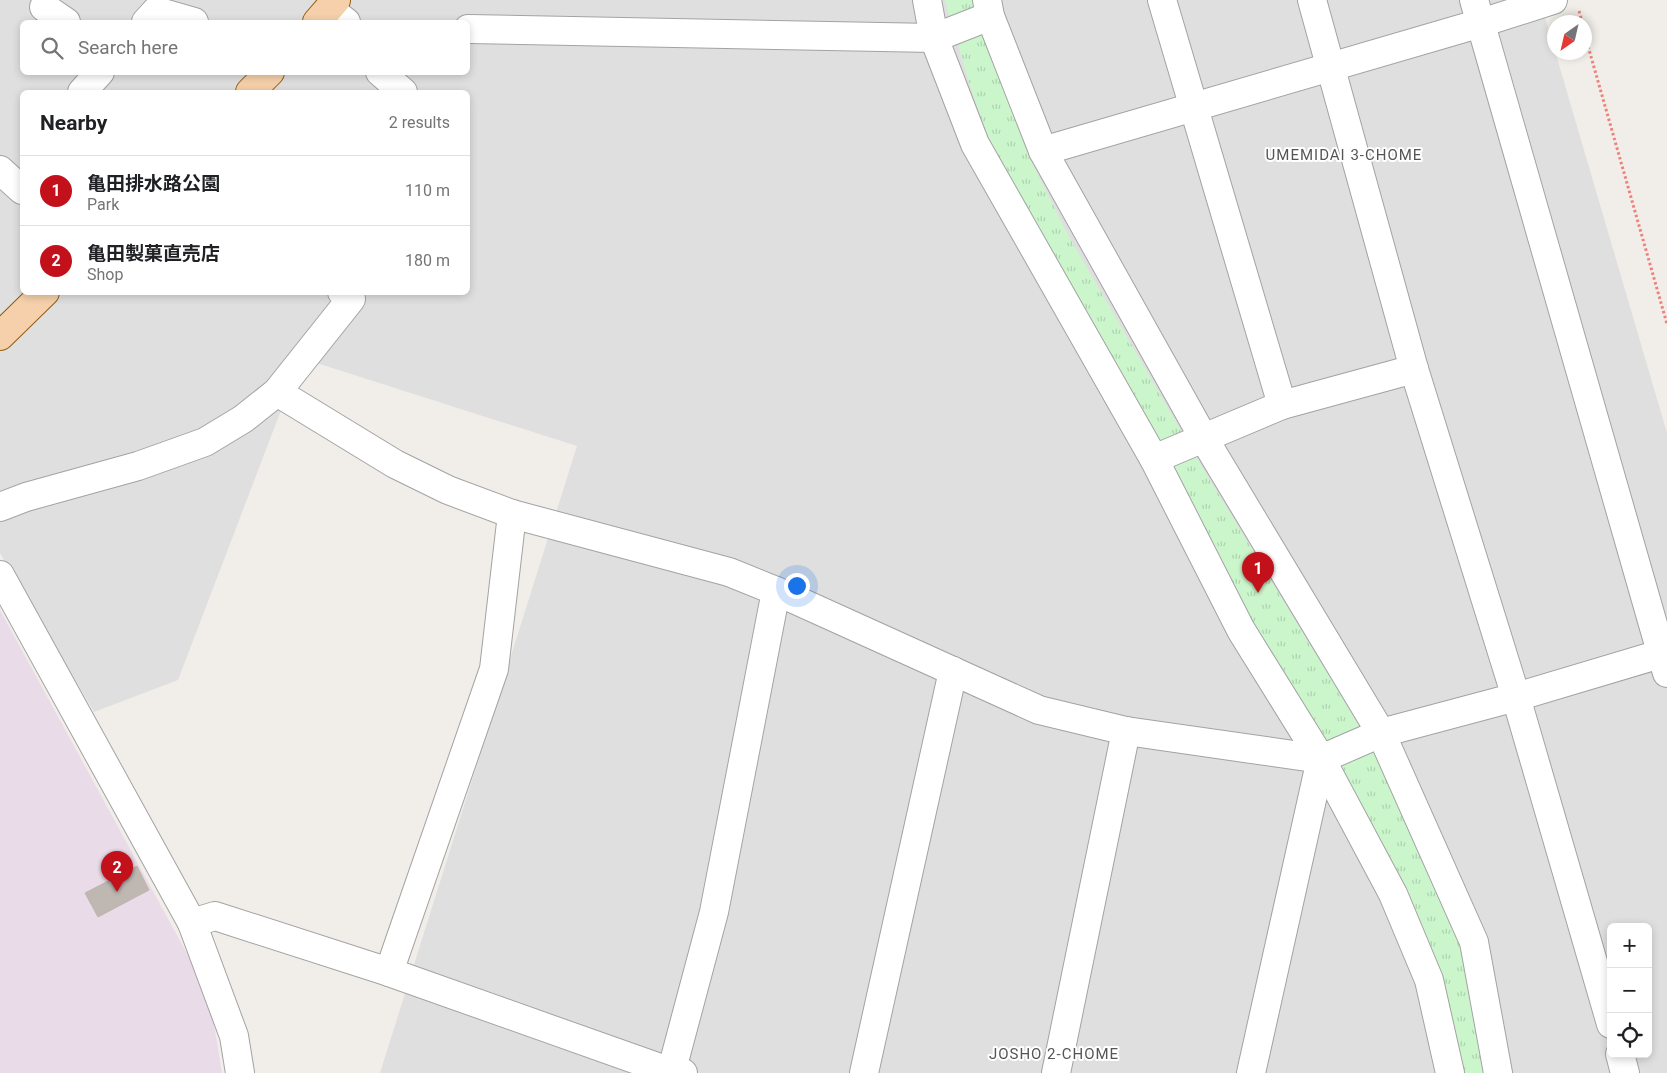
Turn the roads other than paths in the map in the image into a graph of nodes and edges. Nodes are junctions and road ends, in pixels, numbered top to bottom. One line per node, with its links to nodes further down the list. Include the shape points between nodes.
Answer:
1 (927, 0): 12 (street)
2 (1162, 0): 20 (street)
3 (1312, 0): 13 (street)
4 (1553, 0): 7 (street)
5 (44, 7): 8 (street)
6 (989, 8): 12 (street); 21 (street)
7 (1478, 12): 13 (street); 34 (street)
8 (63, 20)
9 (148, 20): 10 (street, via 156,11)
10 (187, 20)
11 (470, 29): 12 (street)
12 (934, 38): 29 (street, via 975,144)
13 (1331, 66): 20 (street); 25 (street)
14 (97, 75): 17 (street)
15 (267, 75): 18 (main road)
16 (383, 75): 19 (street)
17 (84, 90)
18 (252, 90)
19 (401, 90)
20 (1194, 108): 21 (street); 27 (street)
21 (1043, 150): 28 (street)
22 (42, 295): 24 (main road)
23 (354, 295): 26 (street)
24 (0, 336)
25 (1414, 369): 27 (street); 36 (street)
26 (277, 392): 30 (street, via 243,420 206,442); 31 (street, via 396,464 448,490)
27 (1282, 405): 28 (street)
28 (1203, 437): 29 (street); 38 (street)
29 (1154, 459): 39 (street, via 1241,630)
30 (0, 507)
31 (512, 514): 33 (street, via 729,572); 41 (street, via 494,669)
32 (0, 575): 40 (street)
33 (776, 590): 35 (street); 45 (street, via 714,912)
34 (1665, 660): 36 (street)
35 (953, 671): 37 (street, via 1039,710); 46 (street)
36 (1516, 697): 38 (street); 42 (street)
37 (1126, 731): 39 (street); 47 (street)
38 (1381, 733): 39 (street); 50 (street, via 1474,942)
39 (1321, 759): 48 (street); 49 (street, via 1393,894 1429,980)
40 (192, 923): 41 (street, via 216,916); 44 (street, via 234,1036)
41 (389, 972): 45 (street)
42 (1608, 1013)
43 (1621, 1058): 51 (street)
44 (240, 1073)
45 (675, 1073)
46 (864, 1073)
47 (1056, 1073)
48 (1251, 1073)
49 (1450, 1073)
50 (1498, 1073)
51 (1625, 1073)

